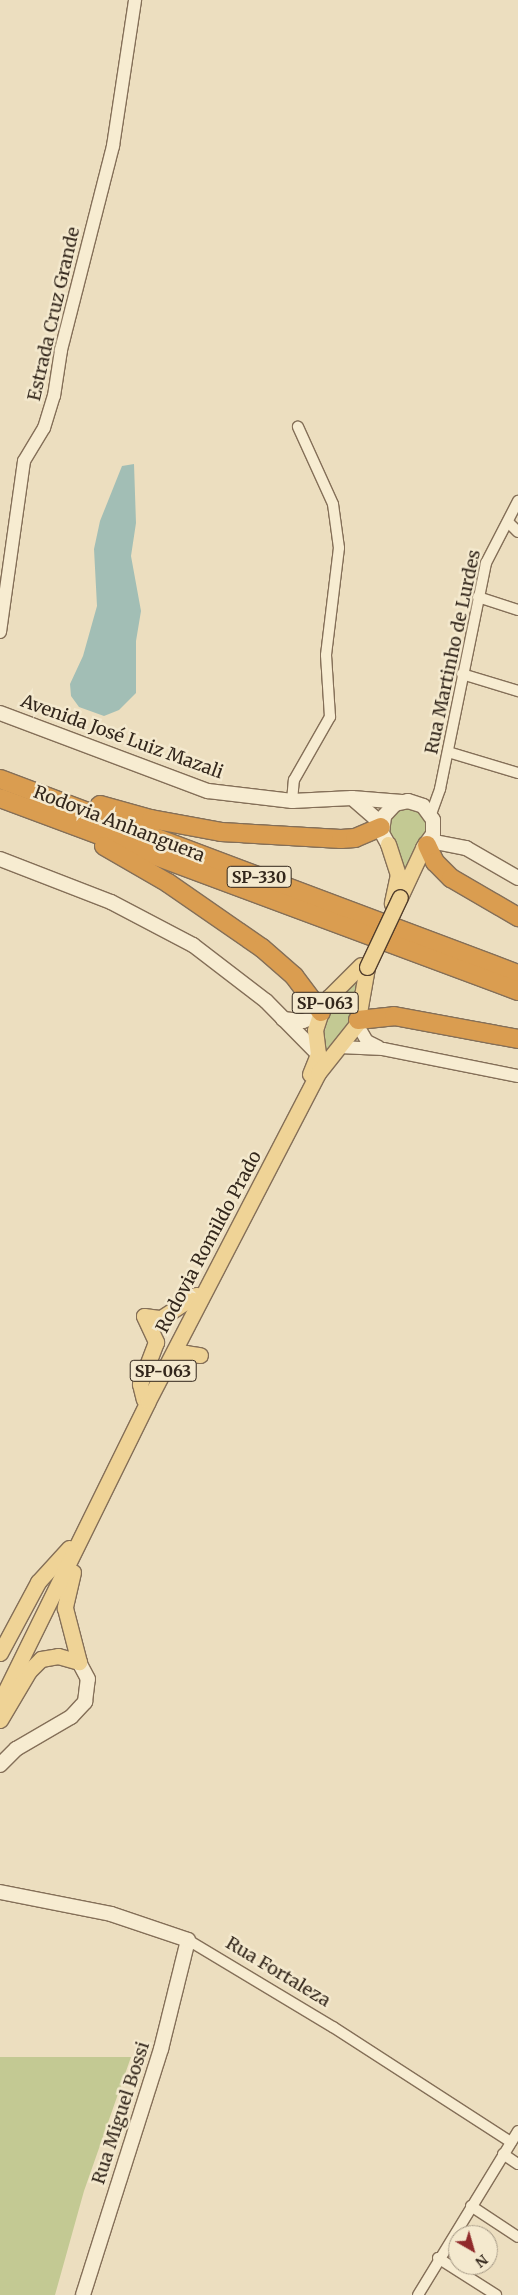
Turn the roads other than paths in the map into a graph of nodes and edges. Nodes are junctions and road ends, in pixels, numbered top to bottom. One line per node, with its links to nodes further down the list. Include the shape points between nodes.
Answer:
1 (135, 0): 8 (street, Estrada Cruz Grande, via 113,146 61,350 54,396 44,428 24,461)
2 (298, 427): 18 (street, via 333,504 339,548 326,655 330,717 294,780)
3 (518, 501): 4 (street, Rua Martinho de Lurdes)
4 (508, 522): 5 (street); 6 (street, Rua Martinho de Lurdes, via 491,549)
5 (518, 532)
6 (478, 597): 7 (street); 9 (street, Rua Martinho de Lurdes)
7 (518, 610)
8 (0, 632)
9 (462, 674): 10 (street); 12 (street, Rua Martinho de Lurdes)
10 (518, 691)
11 (0, 713): 18 (main road, Avenida José Luiz Mazali, via 208,791)
12 (448, 752): 14 (street); 20 (street, Rua Martinho de Lurdes)
13 (0, 767): 22 (highway, via 117,811 221,832 340,839 355,838)
14 (518, 774)
15 (0, 779): 31 (highway, Rodovia Anhanguera / SP-330)
16 (0, 798): 21 (highway, Rodovia Anhanguera / SP-330)
17 (352, 798): 18 (main road, Avenida José Luiz Mazali); 19 (main road, Avenida José Luiz Mazali); 22 (main road)
18 (292, 800)
19 (402, 802): 20 (main road, Avenida José Luiz Mazali, via 423,806); 22 (main road, via 389,809)
20 (432, 817): 24 (main road); 25 (main road, Avenida José Luiz Mazali)
21 (55, 818): 32 (highway, Rodovia Anhanguera / SP-330); 33 (highway, via 168,883 262,948 294,976)
22 (381, 825): 23 (main road)
23 (388, 844): 28 (main road, SP-063, via 398,874)
24 (427, 844): 25 (main road); 28 (main road, SP-063); 29 (highway, via 436,862 451,878)
25 (466, 848): 27 (main road)
26 (0, 860): 34 (main road, via 111,902 161,926 193,945 266,1001)
27 (518, 878)
28 (396, 900): 30 (main road, SP-063)
29 (518, 917)
30 (364, 966): 33 (main road, SP-063, via 329,997); 35 (main road, SP-063)
31 (518, 974)
32 (518, 991)
33 (320, 1013): 34 (main road, via 303,1021); 39 (main road, SP-063, via 315,1030)
34 (283, 1019): 39 (main road)
35 (358, 1022): 36 (highway, via 394,1016); 37 (main road, SP-063); 38 (street, via 367,1041)
36 (518, 1039)
37 (339, 1047): 38 (street); 41 (main road, Rodovia Romildo Prado / SP-063, via 318,1073)
38 (383, 1049): 40 (street)
39 (318, 1054): 41 (main road, Rodovia Romildo Prado / SP-063)
40 (518, 1076)
41 (198, 1296): 42 (main road, Rodovia Romildo Prado / SP-063); 42 (main road, via 190,1336 192,1346 200,1355 181,1355); 42 (main road, via 161,1318 144,1316 156,1342 140,1384)
42 (146, 1400): 43 (main road, Rodovia Romildo Prado / SP-063); 44 (main road, Rodovia Romildo Prado / SP-063)
43 (92, 1515): 46 (main road, via 68,1585 66,1608); 48 (main road, Rodovia Romildo Prado / SP-063)
44 (69, 1548): 45 (main road, via 38,1582); 47 (main road, Rodovia Romildo Prado / SP-063)
45 (0, 1653)
46 (80, 1662): 49 (main road, via 58,1656 41,1659 29,1671); 50 (main road, via 88,1679 85,1702 71,1716 16,1749)
47 (0, 1692)
48 (0, 1702)
49 (0, 1720)
50 (0, 1765)
51 (0, 1892): 52 (main road, Rua Fortaleza, via 111,1914)
52 (188, 1940): 54 (street, Rua Fortaleza, via 333,2027); 60 (main road, Rua Miguel Bossi, via 161,2049)
53 (518, 2131): 54 (street)
54 (511, 2142): 55 (street)
55 (504, 2154): 56 (street); 57 (street)
56 (518, 2164)
57 (471, 2206): 58 (street); 59 (street)
58 (518, 2236)
59 (438, 2258): 61 (street); 62 (street)
60 (83, 2295)
61 (418, 2295)
62 (496, 2295)

